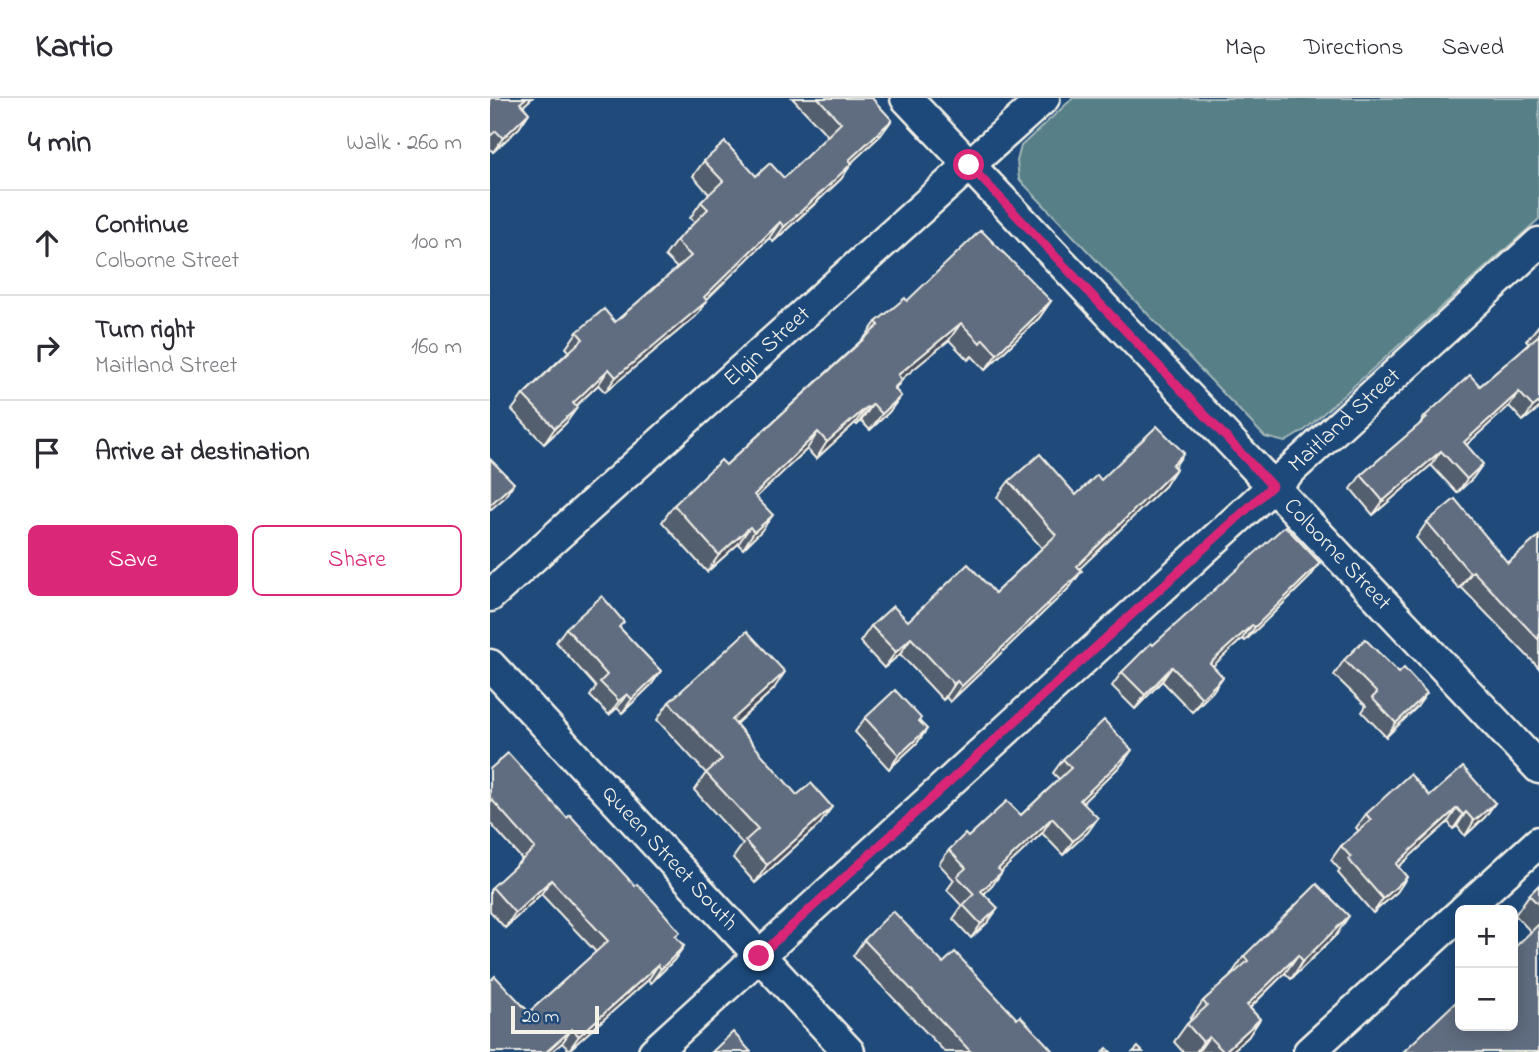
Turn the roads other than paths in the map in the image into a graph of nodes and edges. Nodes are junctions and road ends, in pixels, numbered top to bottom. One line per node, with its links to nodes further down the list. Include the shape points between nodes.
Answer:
1 (906, 98): 3 (street, Colborne Street)
2 (1044, 98): 3 (street, Elgin Street)
3 (969, 165): 5 (street, Colborne Street); 6 (street, Elgin Street)
4 (1539, 243): 5 (street, Maitland Street)
5 (1272, 486): 8 (street, Colborne Street); 12 (street, Maitland Street)
6 (490, 596)
7 (490, 665): 12 (street, Queen Street South)
8 (1539, 768)
9 (1539, 842): 10 (street)
10 (1470, 905)
11 (1455, 919): 15 (street)
12 (759, 956): 13 (street, Maitland Street); 14 (street, Queen Street South)
13 (654, 1052)
14 (849, 1052)
15 (1310, 1052)

